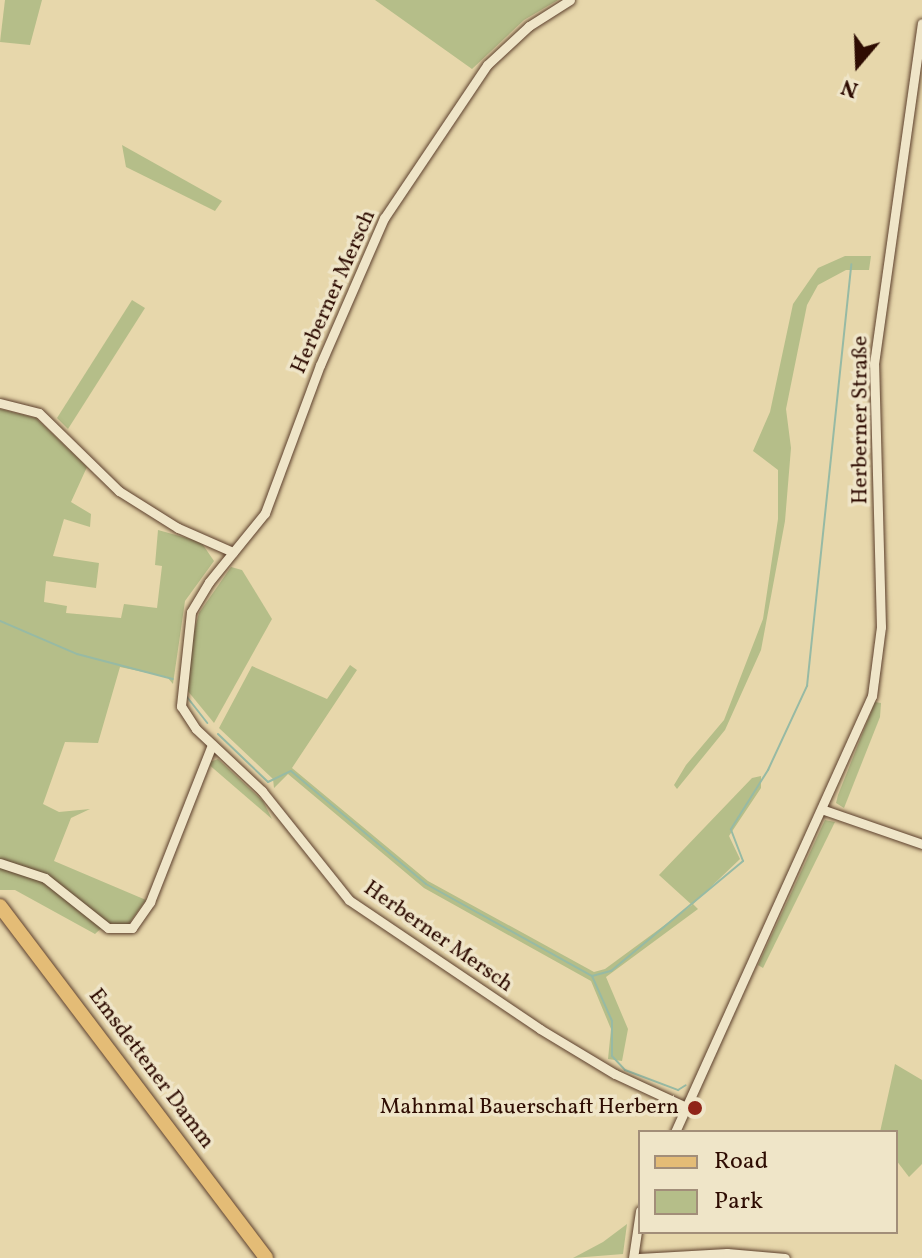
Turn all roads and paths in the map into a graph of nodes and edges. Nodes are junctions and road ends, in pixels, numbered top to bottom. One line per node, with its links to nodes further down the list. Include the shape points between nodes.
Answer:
1 (570, 0): 4 (street, Herberner Mersch, via 529,26 487,65 384,218 320,365 265,513)
2 (922, 23): 6 (street, Herberner Straße, via 874,364 877,668 872,696)
3 (0, 403): 4 (street, via 39,413 119,491 178,528)
4 (233, 552): 5 (street, Herberner Mersch, via 191,612 184,646 181,706)
5 (212, 745): 8 (street, via 150,902 132,928 108,928 35,872); 10 (street, Herberner Mersch, via 262,791 349,900 540,1029 615,1074)
6 (824, 810): 7 (street); 10 (street, Herberner Straße)
7 (922, 844)
8 (0, 863)
9 (0, 906): 13 (main road, Emsdettener Damm)
10 (686, 1107): 11 (street, Herberner Straße)
11 (676, 1130)
12 (638, 1234): 14 (street)
13 (266, 1258)
14 (636, 1258): 15 (street, via 685,1253)
15 (785, 1258)

